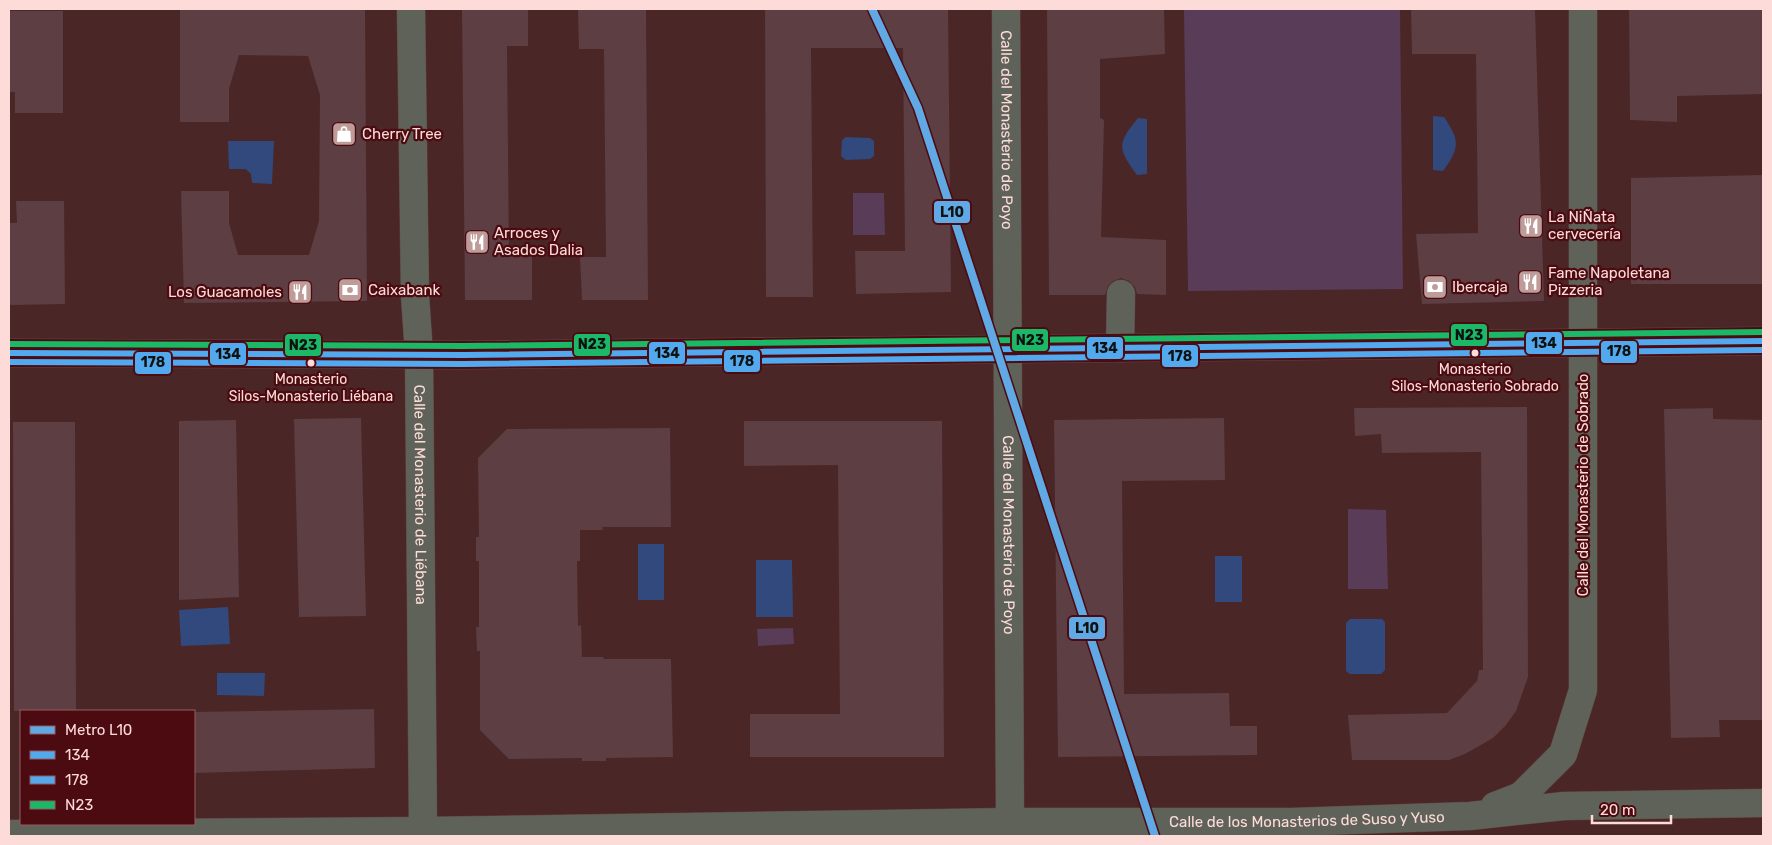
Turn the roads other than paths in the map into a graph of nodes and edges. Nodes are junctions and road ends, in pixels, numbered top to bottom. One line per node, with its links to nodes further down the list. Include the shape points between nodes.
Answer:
1 (411, 9): 10 (street, Calle del Monasterio de Liébana, via 415,296)
2 (1006, 9): 8 (street, Calle del Monasterio de Poyo)
3 (1583, 9): 6 (street, Calle del Monasterio de Sobrado)
4 (1121, 294): 7 (street)
5 (1763, 341): 6 (street)
6 (1582, 345): 7 (street); 12 (street, Calle del Monasterio de Sobrado, via 1583,690 1563,754 1521,796)
7 (1120, 348): 8 (street)
8 (1008, 350): 10 (street); 13 (street, Calle del Monasterio de Poyo)
9 (9, 353): 10 (street)
10 (419, 354): 14 (street, Calle del Monasterio de Liébana)
11 (1763, 803): 12 (street, Calle de los Monasterios de Suso y Yuso, via 1564,806)
12 (1470, 816): 13 (street, Calle de los Monasterios de Suso y Yuso, via 1281,822)
13 (1010, 822): 14 (street, Calle de los Monasterios de Suso y Yuso)
14 (422, 831): 15 (street, Calle de los Monasterios de Suso y Yuso)
15 (9, 834)

